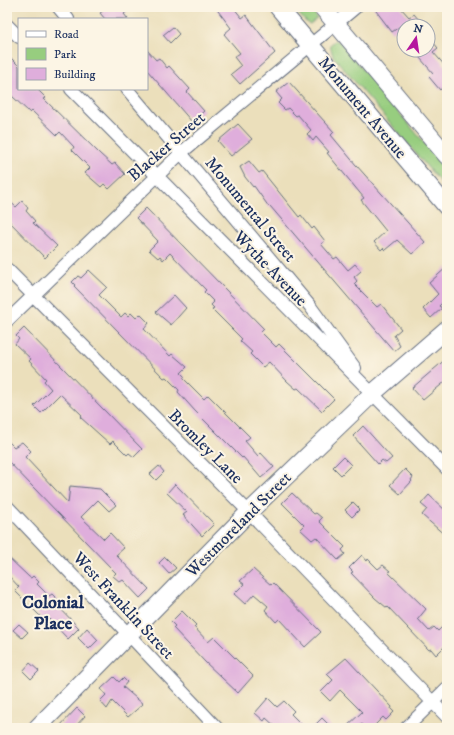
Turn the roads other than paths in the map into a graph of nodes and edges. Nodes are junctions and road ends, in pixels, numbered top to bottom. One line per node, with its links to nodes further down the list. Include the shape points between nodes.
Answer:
1 (58, 7): 5 (street)
2 (278, 7): 9 (street, Monument Avenue)
3 (322, 7): 6 (street, Monument Avenue)
4 (356, 7): 6 (street, Blacker Street)
5 (67, 18)
6 (336, 24): 9 (street, Blacker Street); 13 (street, Monument Avenue)
7 (7, 25): 8 (street)
8 (18, 36)
9 (310, 45): 12 (street, Blacker Street); 15 (street, Monument Avenue)
10 (72, 90): 14 (street, Wythe Avenue)
11 (128, 90): 12 (street, Monumental Street)
12 (181, 153): 14 (street, Blacker Street); 20 (street, Monumental Street, via 310,306)
13 (447, 156)
14 (157, 175): 17 (street, Blacker Street); 20 (street, Wythe Avenue, via 299,322)
15 (447, 207)
16 (7, 269): 17 (street, Bromley Lane)
17 (32, 295): 18 (street, Blacker Street); 23 (street, Bromley Lane)
18 (7, 320)
19 (447, 329): 20 (street, Westmoreland Street)
20 (373, 393): 21 (street, Wythe Avenue); 23 (street, Westmoreland Street)
21 (447, 469)
22 (7, 506): 24 (street, West Franklin Street)
23 (249, 512): 24 (street, Westmoreland Street); 26 (street, Bromley Lane)
24 (128, 635): 28 (street, Westmoreland Street); 29 (street, West Franklin Street)
25 (447, 688): 26 (street)
26 (432, 702): 27 (street, Bromley Lane); 30 (street)
27 (447, 717)
28 (37, 728)
29 (217, 728)
30 (406, 728)

